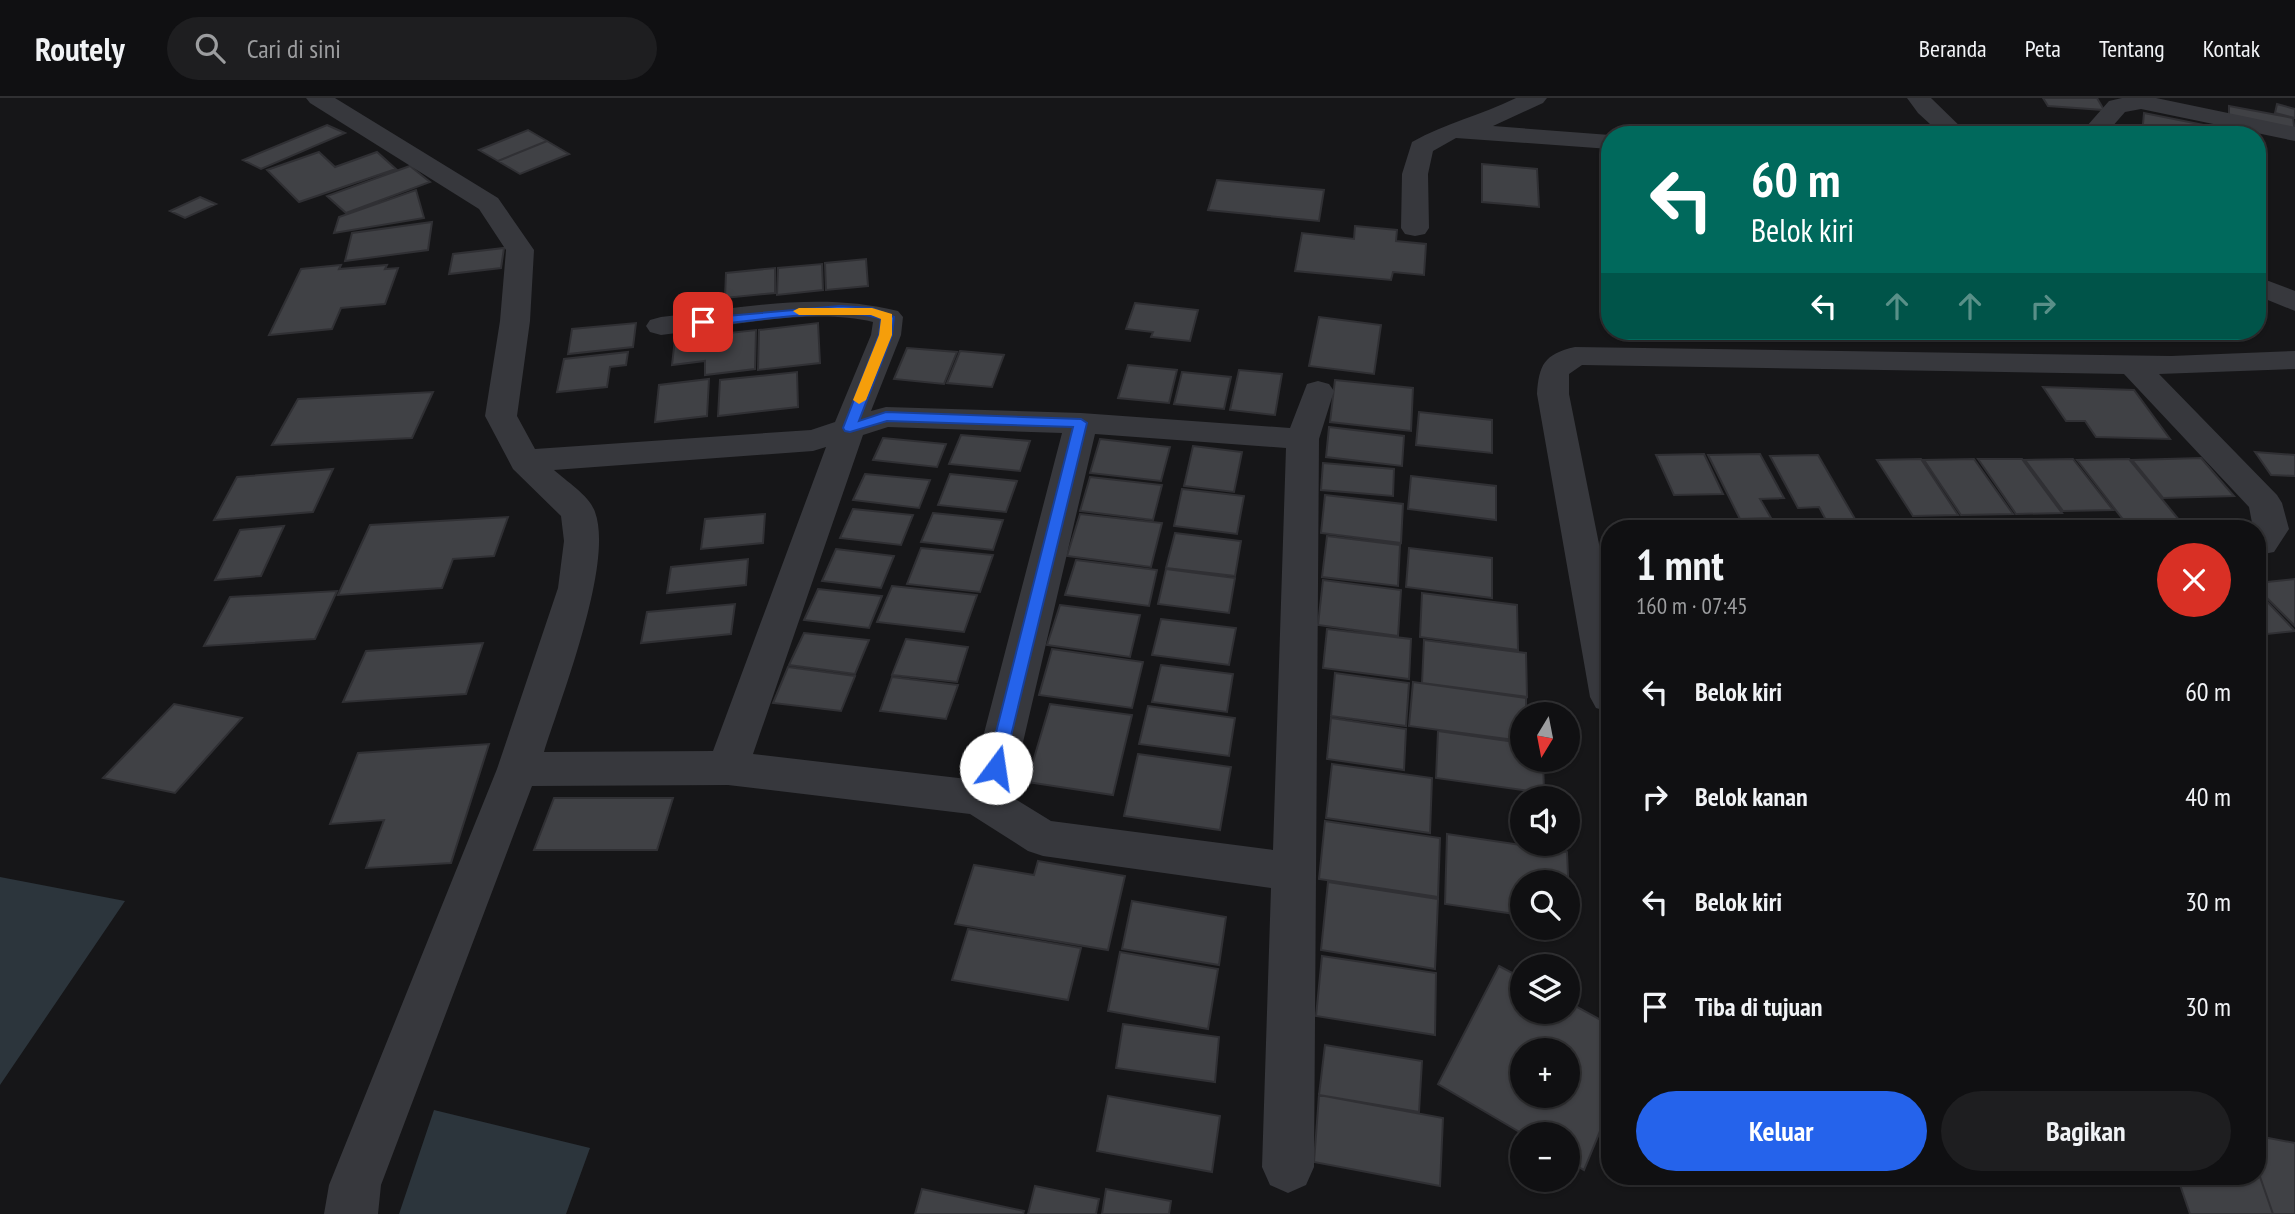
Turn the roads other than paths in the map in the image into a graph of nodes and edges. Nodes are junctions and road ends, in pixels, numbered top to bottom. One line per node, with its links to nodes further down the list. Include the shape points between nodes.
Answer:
1 (318, 98): 21 (street, via 489,204 520,250 501,416)
2 (1535, 98): 8 (street, via 1496,117)
3 (1919, 98): 4 (street)
4 (1947, 126)
5 (2099, 126): 6 (street, via 2117,106 2141,103)
6 (2255, 126)
7 (2266, 128): 9 (street)
8 (1452, 130): 10 (street); 11 (street, via 1421,147 1415,174)
9 (2295, 134)
10 (1601, 141)
11 (1415, 228)
12 (2266, 289): 13 (street)
13 (2295, 302)
14 (661, 326): 19 (street, via 840,309 888,317 886,335)
15 (2295, 360): 16 (street)
16 (2133, 365): 22 (street, via 1575,356 1554,370 1553,394); 23 (street, via 2265,503 2271,529)
17 (1318, 391): 20 (street)
18 (1081, 423): 19 (street, via 886,417); 20 (street); 27 (street, via 996,768)
19 (850, 428): 21 (street, via 813,440); 25 (street)
20 (1303, 439): 28 (street)
21 (525, 461): 26 (street, via 578,512 582,541 576,588)
22 (1595, 536): 24 (street)
23 (2266, 536)
24 (1601, 600)
25 (728, 768): 26 (street); 27 (street)
26 (518, 769): 30 (street, via 355,1185)
27 (978, 798): 28 (street, via 1043,838)
28 (1295, 872): 29 (street)
29 (1288, 1167)
30 (351, 1214)

